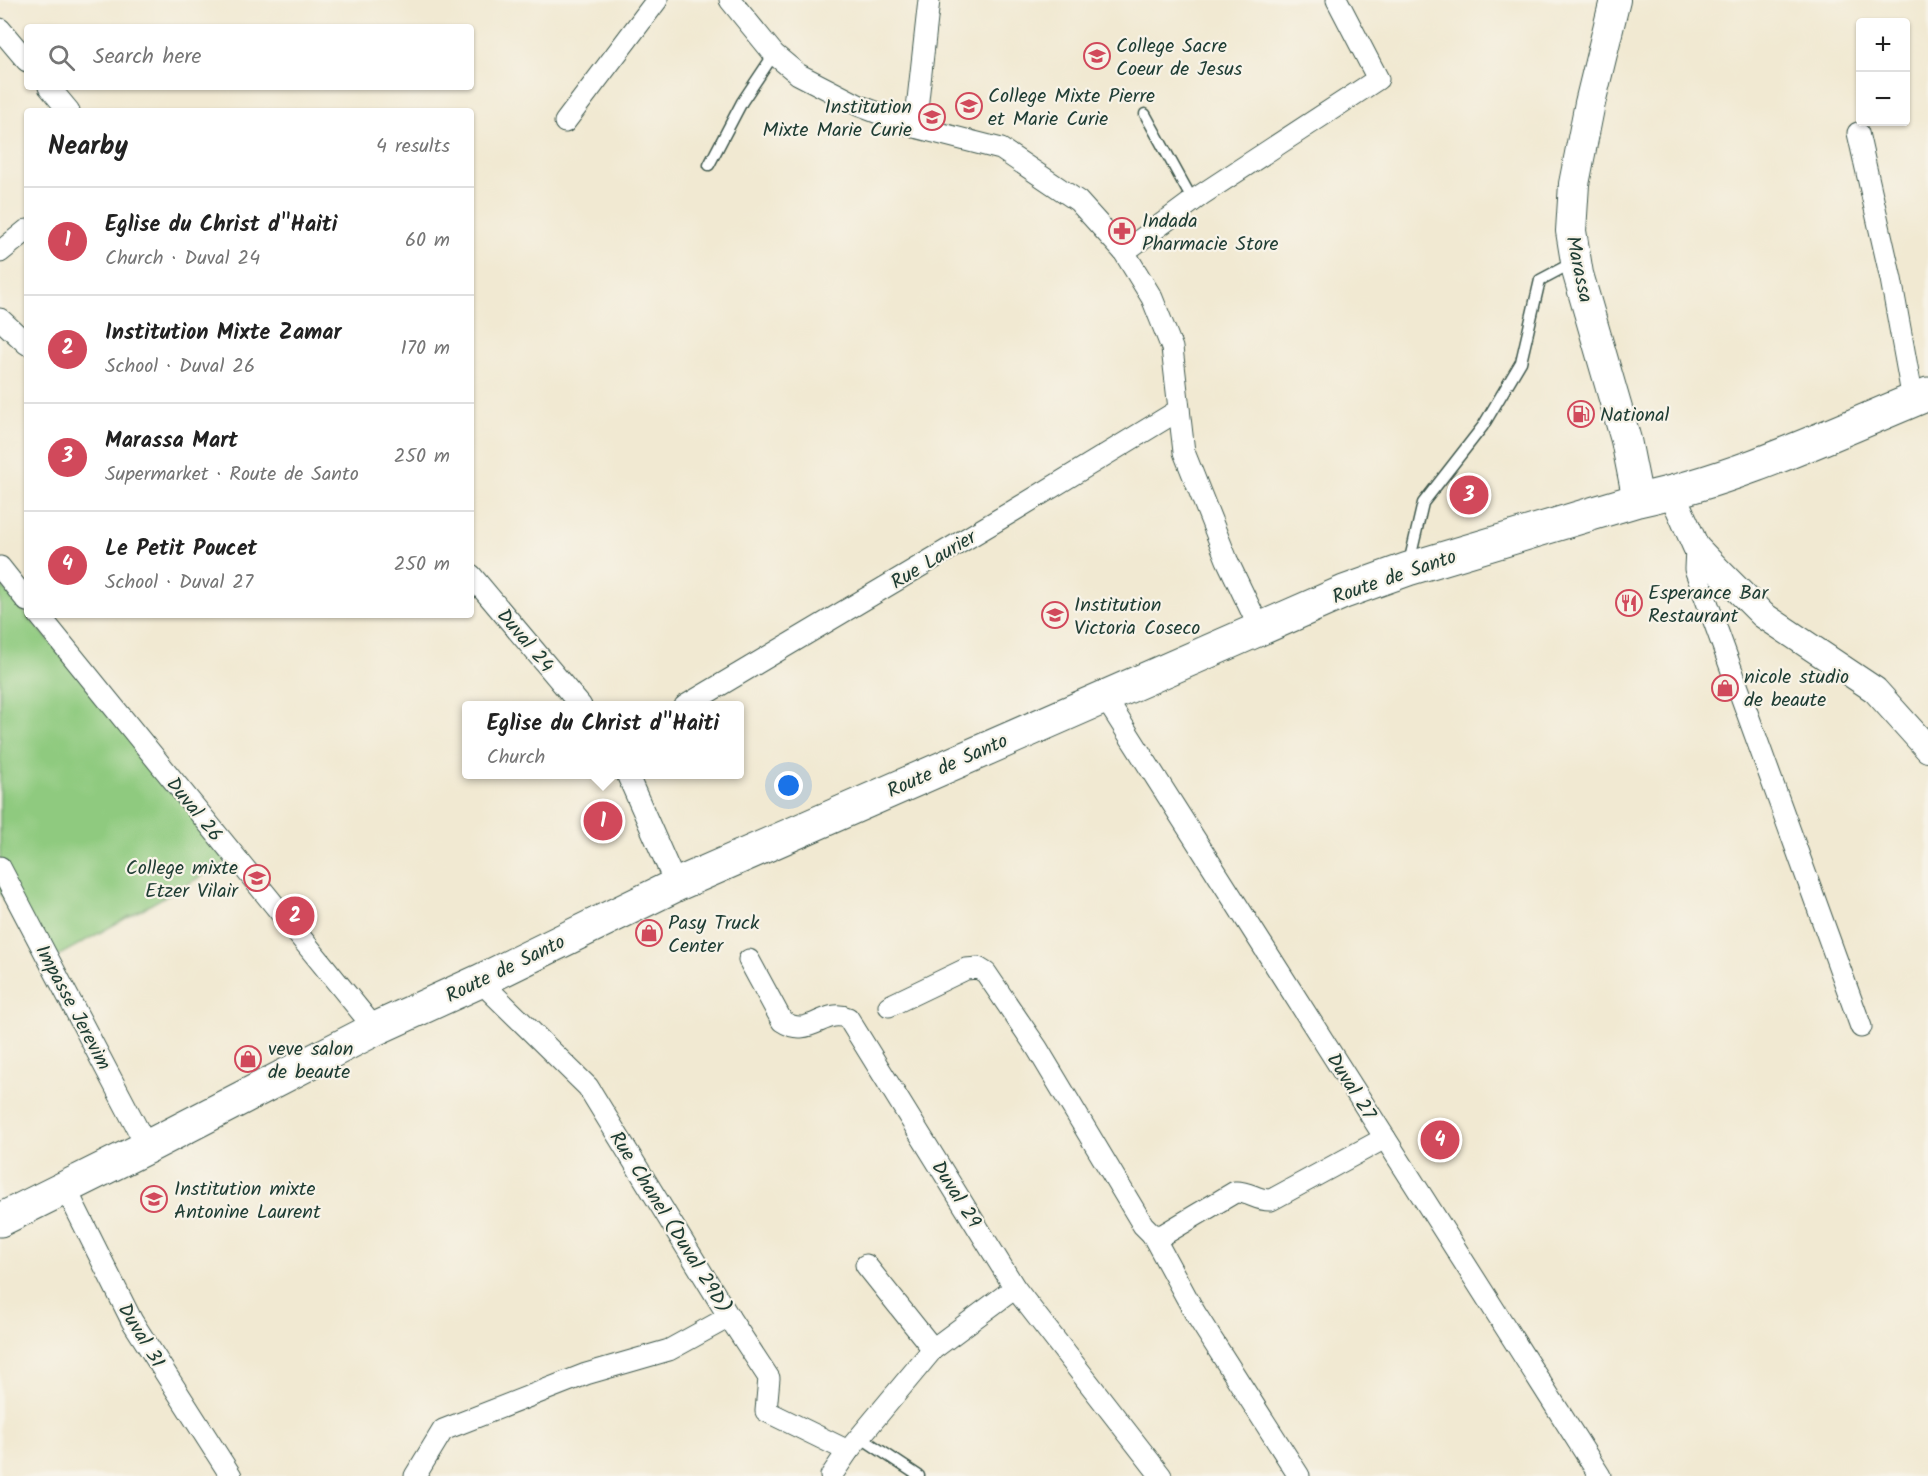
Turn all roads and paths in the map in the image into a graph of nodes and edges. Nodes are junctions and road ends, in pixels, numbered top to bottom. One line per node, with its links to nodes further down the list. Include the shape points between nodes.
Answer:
1 (657, 0): 12 (street)
2 (730, 0): 7 (street)
3 (929, 0): 13 (street)
4 (1337, 0): 16 (street, via 1378,79)
5 (1615, 0): 20 (main road, Marassa, via 1574,184 1571,231)
6 (0, 29): 8 (street)
7 (774, 54): 13 (street, via 798,74 860,106); 15 (lane, via 742,102)
8 (24, 57)
9 (52, 90): 10 (street)
10 (66, 108)
11 (1145, 114): 16 (lane)
12 (565, 122)
13 (915, 127): 19 (street, via 1001,149 1078,201)
14 (1858, 134): 23 (street)
15 (709, 165)
16 (1193, 201): 19 (street)
17 (24, 232): 18 (street)
18 (0, 252)
19 (1124, 252): 24 (street, via 1152,298 1172,348)
20 (1575, 261): 26 (main road, Marassa, via 1626,440); 29 (lane, via 1540,280 1521,362 1483,426 1424,503)
21 (0, 319): 22 (street)
22 (24, 341)
23 (1921, 397): 25 (main road, Route de Santo, via 1785,454)
24 (1179, 410): 33 (street, via 1184,452 1227,560); 36 (street, Rue Laurier)
25 (1672, 493): 26 (main road, Route de Santo); 27 (street)
26 (1638, 500): 29 (main road, Route de Santo)
27 (1696, 547): 37 (street, via 1763,615 1875,690); 44 (street, via 1695,569)
28 (0, 567): 31 (street)
29 (1408, 569): 33 (main road, Route de Santo)
30 (474, 579): 35 (street, Duval 24)
31 (24, 596)
32 (41, 618): 45 (street, Duval 26)
33 (1260, 629): 34 (main road, Route de Santo)
34 (1104, 696): 40 (main road, Route de Santo); 46 (street, Duval 27)
35 (578, 701)
36 (692, 701)
37 (1928, 749)
38 (629, 779): 40 (street)
39 (0, 867): 47 (street, Impasse Jerevim)
40 (676, 885): 42 (main road, Route de Santo)
41 (749, 960): 52 (street, Duval 29, via 782,1021 790,1026 800,1029 837,1015 848,1018)
42 (480, 981): 45 (main road, Route de Santo); 53 (street, Rue Chanel (Duval 29D), via 588,1087)
43 (889, 1006): 50 (street, via 966,969 978,968 986,973)
44 (1861, 1026)
45 (375, 1029): 47 (main road, Route de Santo)
46 (1385, 1138): 50 (street, via 1271,1200 1235,1192 1161,1236); 62 (street, Duval 27)
47 (147, 1147): 48 (main road, Route de Santo)
48 (65, 1187): 49 (main road, Route de Santo); 56 (street, Duval 31, via 132,1321)
49 (3, 1211)
50 (1152, 1234): 61 (street, via 1195,1313)
51 (866, 1265): 54 (street)
52 (1015, 1288): 54 (street); 60 (street, Duval 29)
53 (729, 1317): 55 (street, Rue Chanel (Duval 29D), via 769,1378 766,1411); 57 (street, via 669,1350 586,1374 443,1430)
54 (933, 1349): 55 (street)
55 (854, 1444): 58 (street); 59 (lane)
56 (231, 1476)
57 (415, 1476)
58 (831, 1476)
59 (919, 1476)
60 (1161, 1476)
61 (1299, 1476)
62 (1600, 1476)

